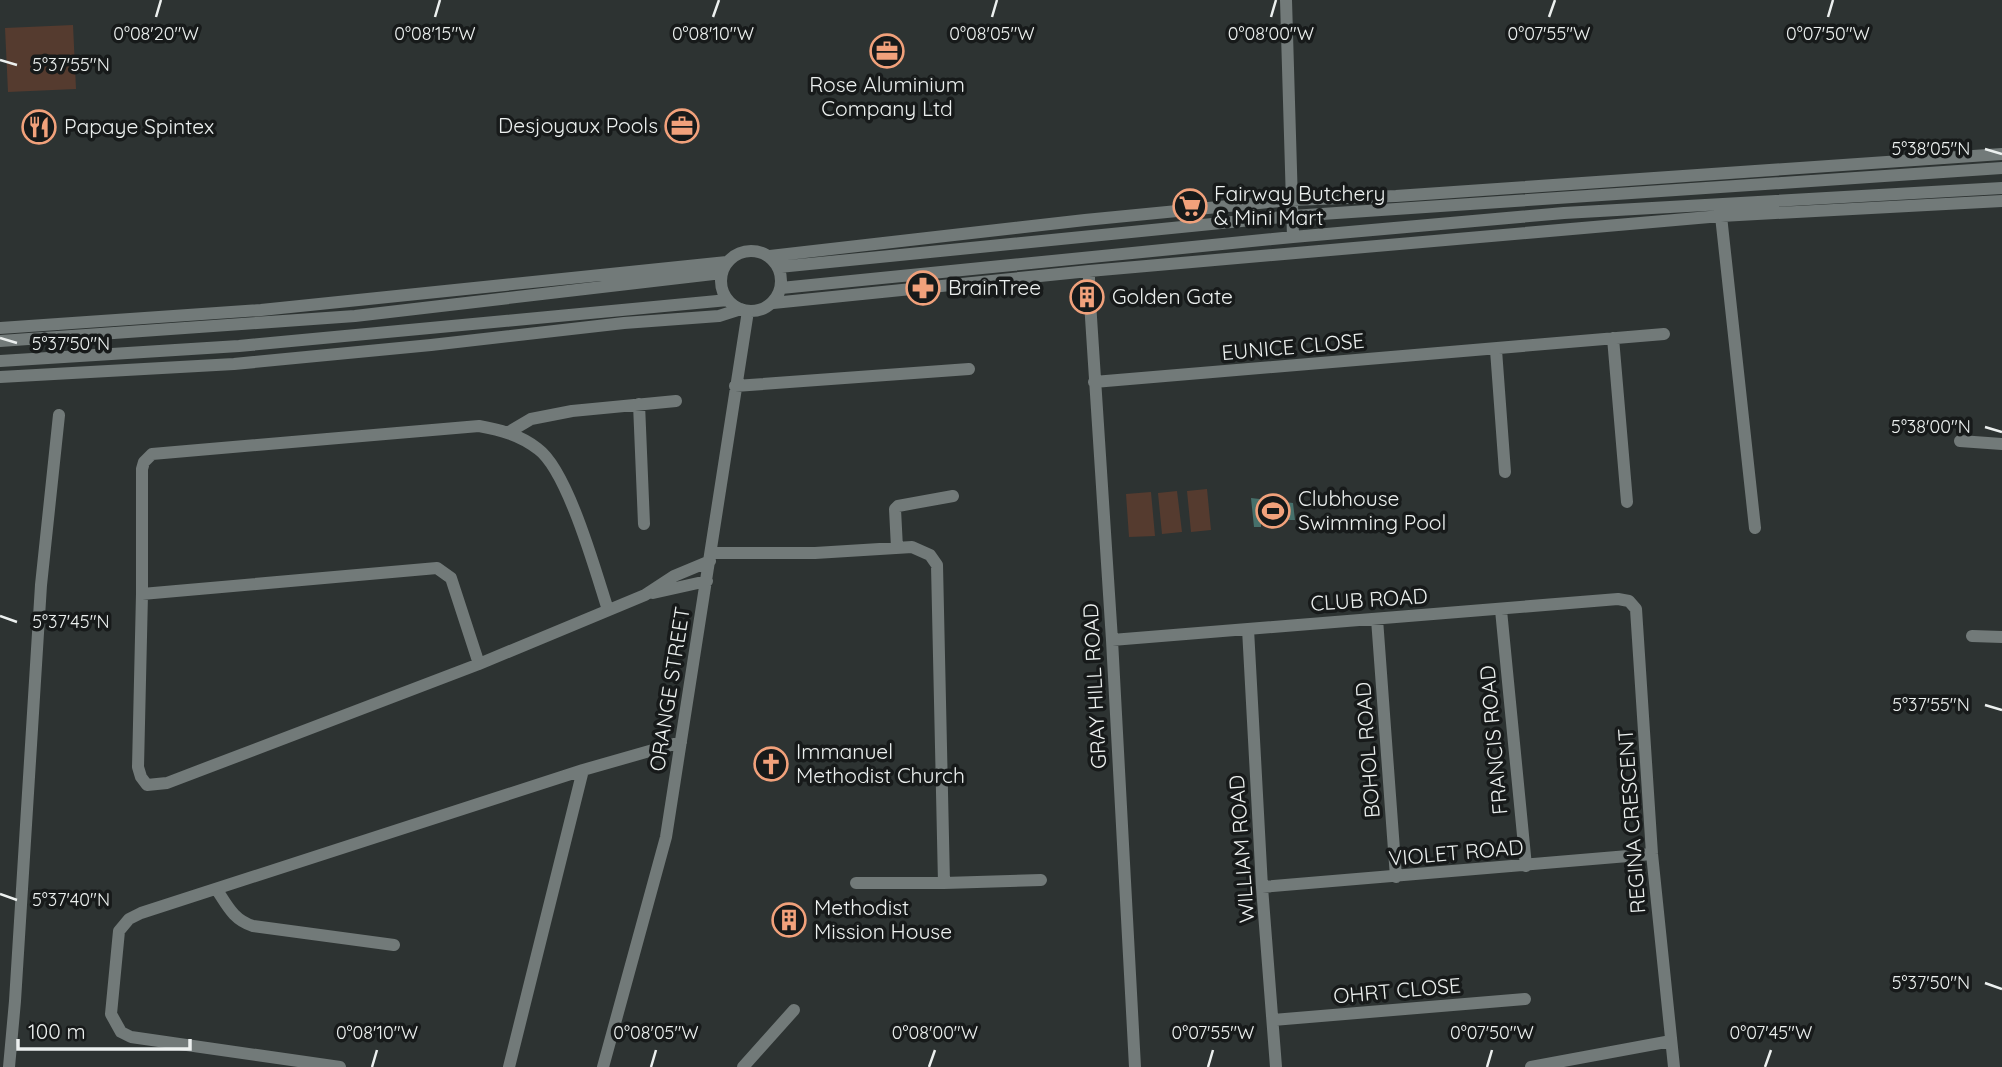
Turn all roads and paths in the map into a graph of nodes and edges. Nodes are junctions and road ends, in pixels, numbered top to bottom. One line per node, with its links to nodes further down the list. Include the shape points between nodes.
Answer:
1 (1286, 0): 5 (street)
2 (2002, 154): 5 (street)
3 (2002, 168): 7 (street)
4 (2002, 188): 9 (street, via 1564,213)
5 (1291, 200): 7 (street); 10 (street)
6 (2002, 201): 8 (street)
7 (1292, 216): 9 (street); 12 (street)
8 (1721, 216): 13 (street); 38 (street)
9 (1293, 237): 14 (street)
10 (770, 256): 11 (street, via 744,251); 12 (street)
11 (724, 267): 15 (street, via 722,287); 18 (street, via 261,310); 21 (street, via 355,316)
12 (779, 267): 14 (street)
13 (1088, 271): 16 (street); 26 (street, GRAY HILL ROAD)
14 (781, 288): 16 (street)
15 (728, 300): 17 (street); 23 (street, via 239,346)
16 (773, 303): 17 (street)
17 (745, 310): 25 (street, via 234,364); 27 (street, ORANGE STREET)
18 (0, 328)
19 (1664, 334): 20 (street, EUNICE CLOSE)
20 (1613, 338): 22 (street, EUNICE CLOSE); 36 (street)
21 (0, 341)
22 (1496, 350): 26 (street, EUNICE CLOSE); 34 (street)
23 (0, 361)
24 (969, 369): 27 (street)
25 (0, 377)
26 (1094, 382): 51 (street, GRAY HILL ROAD)
27 (735, 386): 40 (street, ORANGE STREET)
28 (676, 401): 29 (street)
29 (639, 404): 31 (street, via 531,419); 37 (street)
30 (59, 415): 68 (street, via 41,586)
31 (509, 432): 42 (street, via 479,426 152,454 142,469); 45 (street, via 540,450 558,474)
32 (1960, 441): 33 (street)
33 (2002, 444)
34 (1504, 472)
35 (953, 496): 39 (street, via 898,506)
36 (1627, 502)
37 (644, 524)
38 (1755, 528)
39 (897, 548): 40 (street); 60 (street, via 912,547 930,555 937,565)
40 (711, 557): 41 (street, ORANGE STREET); 43 (street)
41 (707, 581): 43 (street); 53 (street, ORANGE STREET)
42 (142, 594): 52 (street, via 437,568 451,578); 52 (street, via 138,767 148,785 167,783)
43 (645, 595): 45 (street)
44 (1629, 601): 46 (street, CLUB ROAD); 55 (street, REGINA CRESCENT, via 1636,609)
45 (608, 610): 52 (street)
46 (1501, 610): 47 (street, CLUB ROAD); 56 (street, FRANCIS ROAD)
47 (1377, 619): 48 (street, CLUB ROAD); 57 (street, BOHOL ROAD)
48 (1248, 629): 51 (street, CLUB ROAD); 61 (street, WILLIAM ROAD)
49 (1972, 636): 50 (street)
50 (2002, 637)
51 (1112, 640): 73 (street, GRAY HILL ROAD)
52 (479, 664)
53 (681, 742): 54 (street); 71 (street, ORANGE STREET, via 666,837)
54 (583, 770): 62 (street); 70 (street)
55 (1652, 854): 56 (street, VIOLET ROAD); 67 (street, REGINA CRESCENT)
56 (1526, 866): 57 (street, VIOLET ROAD)
57 (1396, 877): 61 (street, VIOLET ROAD)
58 (1041, 880): 60 (street)
59 (856, 883): 60 (street)
60 (944, 883)
61 (1262, 887): 66 (street, WILLIAM ROAD)
62 (217, 890): 63 (street, via 233,915 253,926); 69 (street, via 141,913 122,925 111,1014 115,1025 131,1037)
63 (394, 945)
64 (1525, 999): 66 (street, OHRT CLOSE)
65 (794, 1010): 72 (street)
66 (1273, 1020): 74 (street, WILLIAM ROAD)
67 (1671, 1041): 75 (street); 76 (street, REGINA CRESCENT)
68 (9, 1067)
69 (340, 1067)
70 (509, 1067)
71 (603, 1067)
72 (743, 1067)
73 (1135, 1067)
74 (1276, 1067)
75 (1531, 1067)
76 (1674, 1067)

